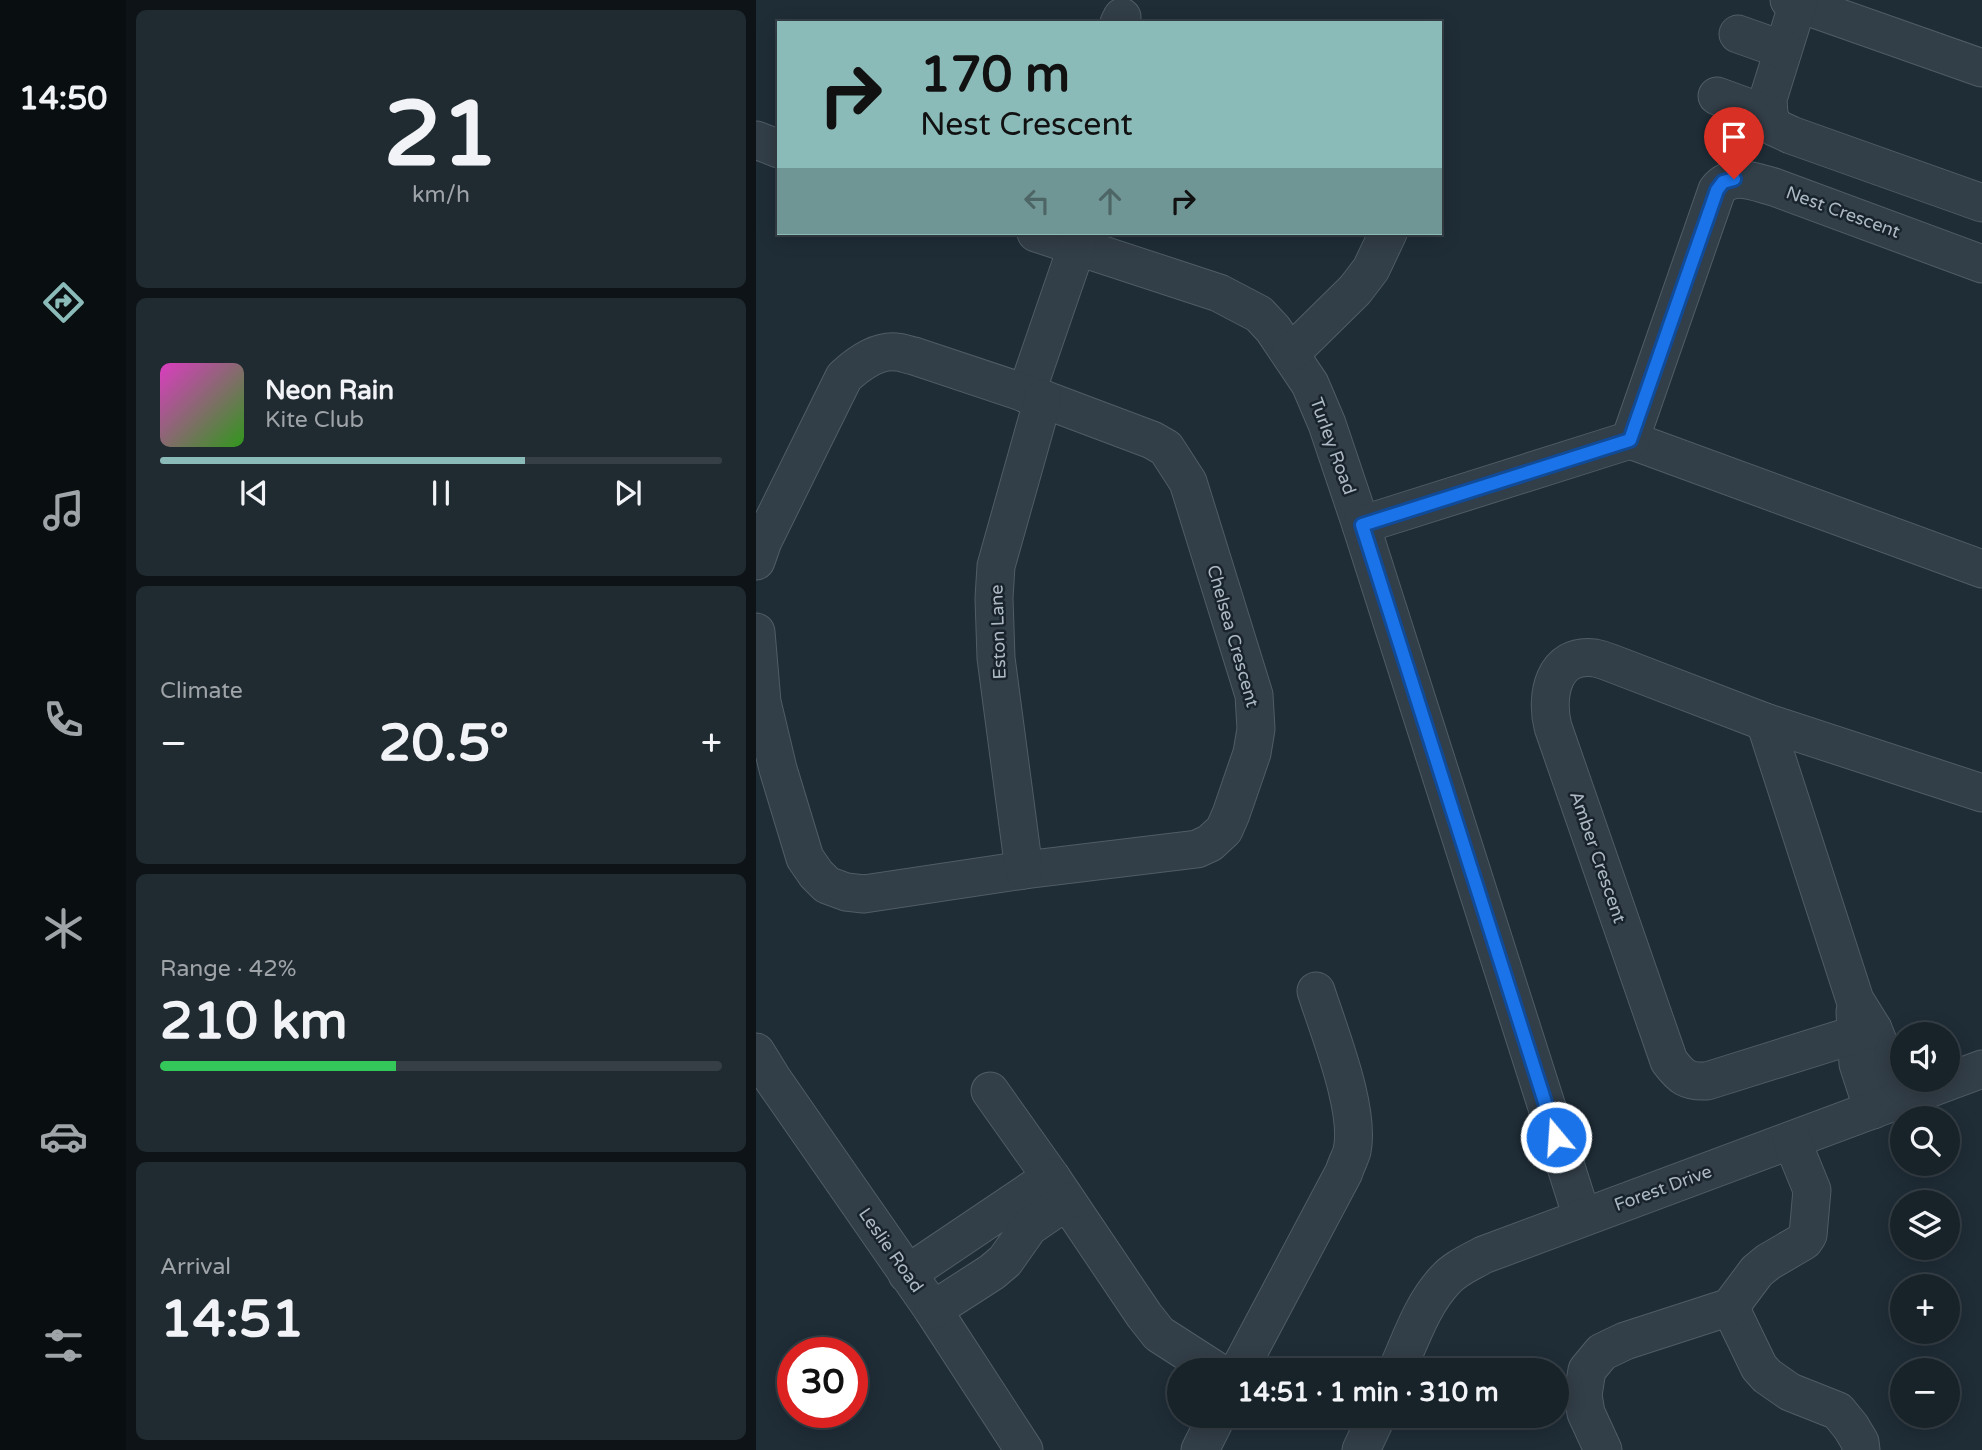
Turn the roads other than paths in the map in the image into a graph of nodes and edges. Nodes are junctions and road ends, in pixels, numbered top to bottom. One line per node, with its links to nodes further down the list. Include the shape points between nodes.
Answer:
1 (1794, 2): 3 (street); 4 (street)
2 (1738, 34): 3 (street)
3 (1783, 50): 6 (street, via 1768,99)
4 (1982, 68)
5 (1717, 96): 6 (street)
6 (1769, 115): 9 (street, via 1774,127 1791,135)
7 (756, 140): 8 (street)
8 (777, 148)
9 (1982, 203)
10 (1042, 235): 12 (street, Turley Road)
11 (1387, 235): 14 (street, via 1355,290)
12 (1077, 246): 14 (street, Turley Road, via 1239,302 1259,314); 15 (street, Eston Lane)
13 (1982, 264): 16 (street, Nest Crescent, via 1774,187 1747,180 1723,182)
14 (1290, 354): 17 (street, Turley Road, via 1310,384)
15 (1034, 397): 18 (street, Chelsea Crescent, via 894,351 858,364 844,377); 23 (street, Eston Lane, via 996,566 994,598 996,658); 23 (street, Chelsea Crescent, via 1152,440 1174,460 1188,482 1254,695 1255,729 1252,753 1231,814 1224,830 1210,843 1185,852)
16 (1630, 440): 17 (street); 19 (street)
17 (1362, 525): 32 (street, Turley Road)
18 (756, 561)
19 (1982, 569)
20 (756, 632): 23 (street, Chelsea Crescent, via 762,702 786,796 806,858 827,885 864,894)
21 (1765, 722): 22 (street, Amber Crescent); 25 (street); 25 (street, Amber Crescent, via 1594,658 1579,658 1562,667 1550,691 1553,727 1669,1061 1679,1074 1692,1082 1707,1081)
22 (1982, 793)
23 (1024, 870)
24 (1316, 991): 37 (street, via 1349,1093 1352,1151)
25 (1861, 1022): 29 (street)
26 (756, 1052): 33 (street, Leslie Road)
27 (1982, 1069): 29 (street, Forest Drive)
28 (990, 1091): 31 (street)
29 (1888, 1105): 30 (street, Forest Drive)
30 (1781, 1145): 32 (street, Forest Drive); 34 (street, via 1794,1198 1809,1210 1808,1235 1757,1271)
31 (1059, 1189): 33 (street); 35 (street, via 1005,1261); 36 (street, via 1159,1334)
32 (1582, 1217): 38 (street, Forest Drive, via 1483,1255 1447,1278 1427,1304)
33 (907, 1274): 35 (street, Leslie Road)
34 (1730, 1307): 44 (street, via 1602,1352 1587,1370 1583,1395); 45 (street, via 1767,1376 1790,1392 1838,1411 1852,1427)
35 (933, 1310): 41 (street, Leslie Road)
36 (1196, 1358)
37 (1246, 1358)
38 (1402, 1358)
39 (1211, 1428): 42 (street)
40 (1371, 1428): 43 (street)
41 (1024, 1450)
42 (1200, 1450)
43 (1361, 1450)
44 (1603, 1450)
45 (1861, 1450)

